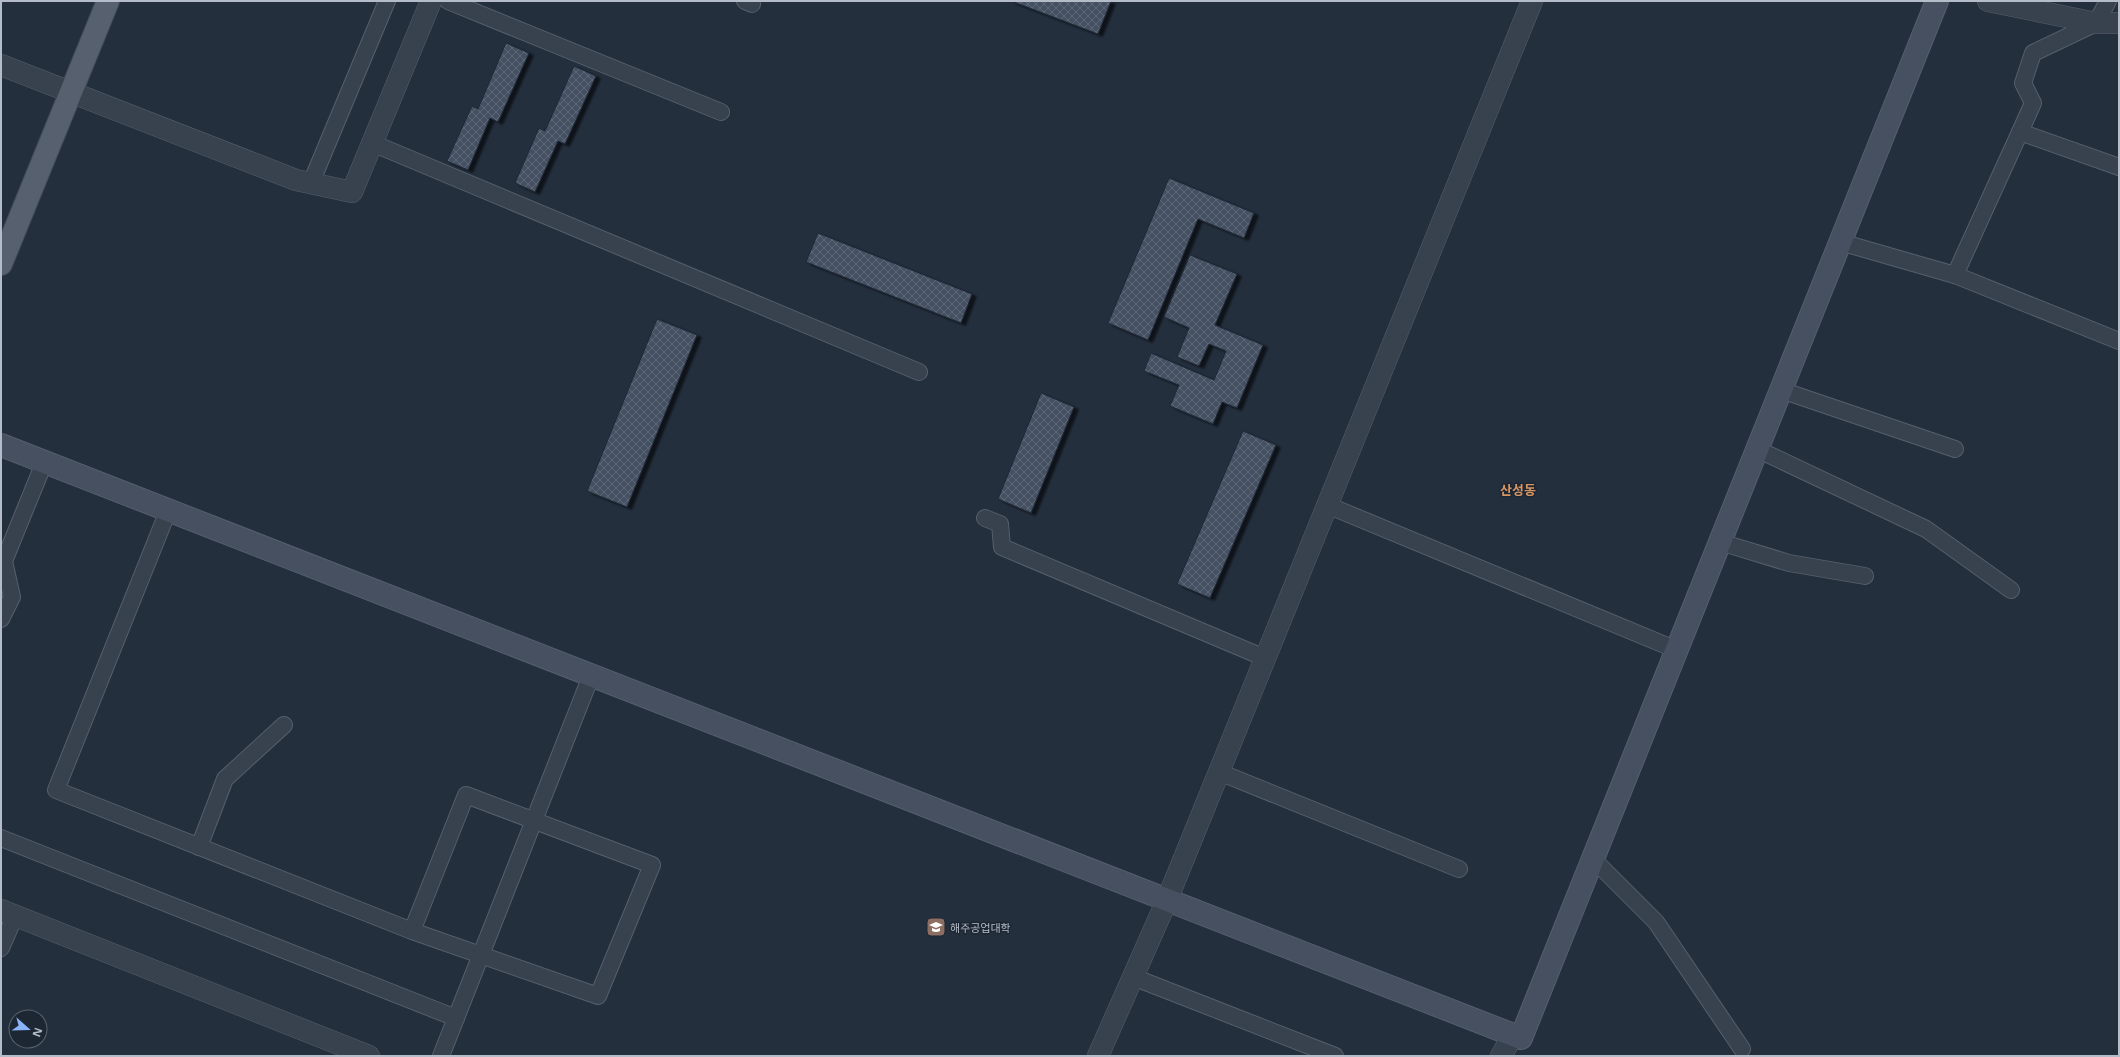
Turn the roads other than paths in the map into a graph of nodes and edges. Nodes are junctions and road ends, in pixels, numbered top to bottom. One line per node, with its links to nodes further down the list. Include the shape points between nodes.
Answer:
1 (108, 1): 12 (main road)
2 (388, 1): 17 (street)
3 (431, 1): 15 (street)
4 (448, 1): 13 (street)
5 (1532, 1): 28 (street)
6 (1937, 1): 18 (main road)
7 (1988, 1): 9 (street)
8 (2108, 1): 9 (street)
9 (2096, 23): 10 (street); 14 (street, via 2033,53 2023,83 2034,103)
10 (2119, 23)
11 (1, 64): 12 (street)
12 (70, 92): 17 (street, via 296,180); 19 (main road)
13 (721, 112)
14 (2020, 132): 16 (street); 20 (street)
15 (372, 143): 17 (street, via 352,192); 22 (street)
16 (2119, 167)
17 (311, 183)
18 (1840, 242): 20 (street); 23 (main road)
19 (1, 264)
20 (1955, 275): 21 (street)
21 (2119, 341)
22 (919, 372)
23 (1781, 390): 25 (main road); 26 (street)
24 (1, 445): 27 (main road)
25 (1757, 449): 31 (main road); 33 (street, via 1926,529)
26 (1955, 450)
27 (44, 463): 29 (main road); 34 (street, via 4,561 12,596)
28 (1327, 505): 35 (street); 36 (street)
29 (168, 511): 37 (main road); 42 (street, via 56,790)
30 (985, 518): 36 (street, via 1000,524 1002,547)
31 (1720, 542): 32 (street, via 1789,563); 35 (main road)
32 (1865, 576)
33 (2011, 590)
34 (1, 619)
35 (1677, 650): 43 (main road)
36 (1265, 658): 39 (street)
37 (591, 676): 40 (street); 45 (main road)
38 (284, 725): 42 (street, via 224,779)
39 (1219, 772): 44 (street); 45 (street)
40 (534, 821): 47 (street, via 466,795); 49 (street); 49 (street, via 652,866 598,996)
41 (1, 838): 51 (street)
42 (199, 847): 47 (street)
43 (1593, 859): 52 (street, via 1656,922); 53 (main road, via 1521,1038)
44 (1459, 869)
45 (1167, 900): 50 (street); 53 (main road)
46 (8, 913): 48 (street); 54 (street)
47 (412, 931): 49 (street)
48 (1, 948)
49 (480, 955): 51 (street)
50 (1133, 977): 56 (street); 57 (street)
51 (456, 1018): 55 (street)
52 (1742, 1049)
53 (1506, 1050)
54 (369, 1056)
55 (440, 1056)
56 (1098, 1056)
57 (1336, 1056)

